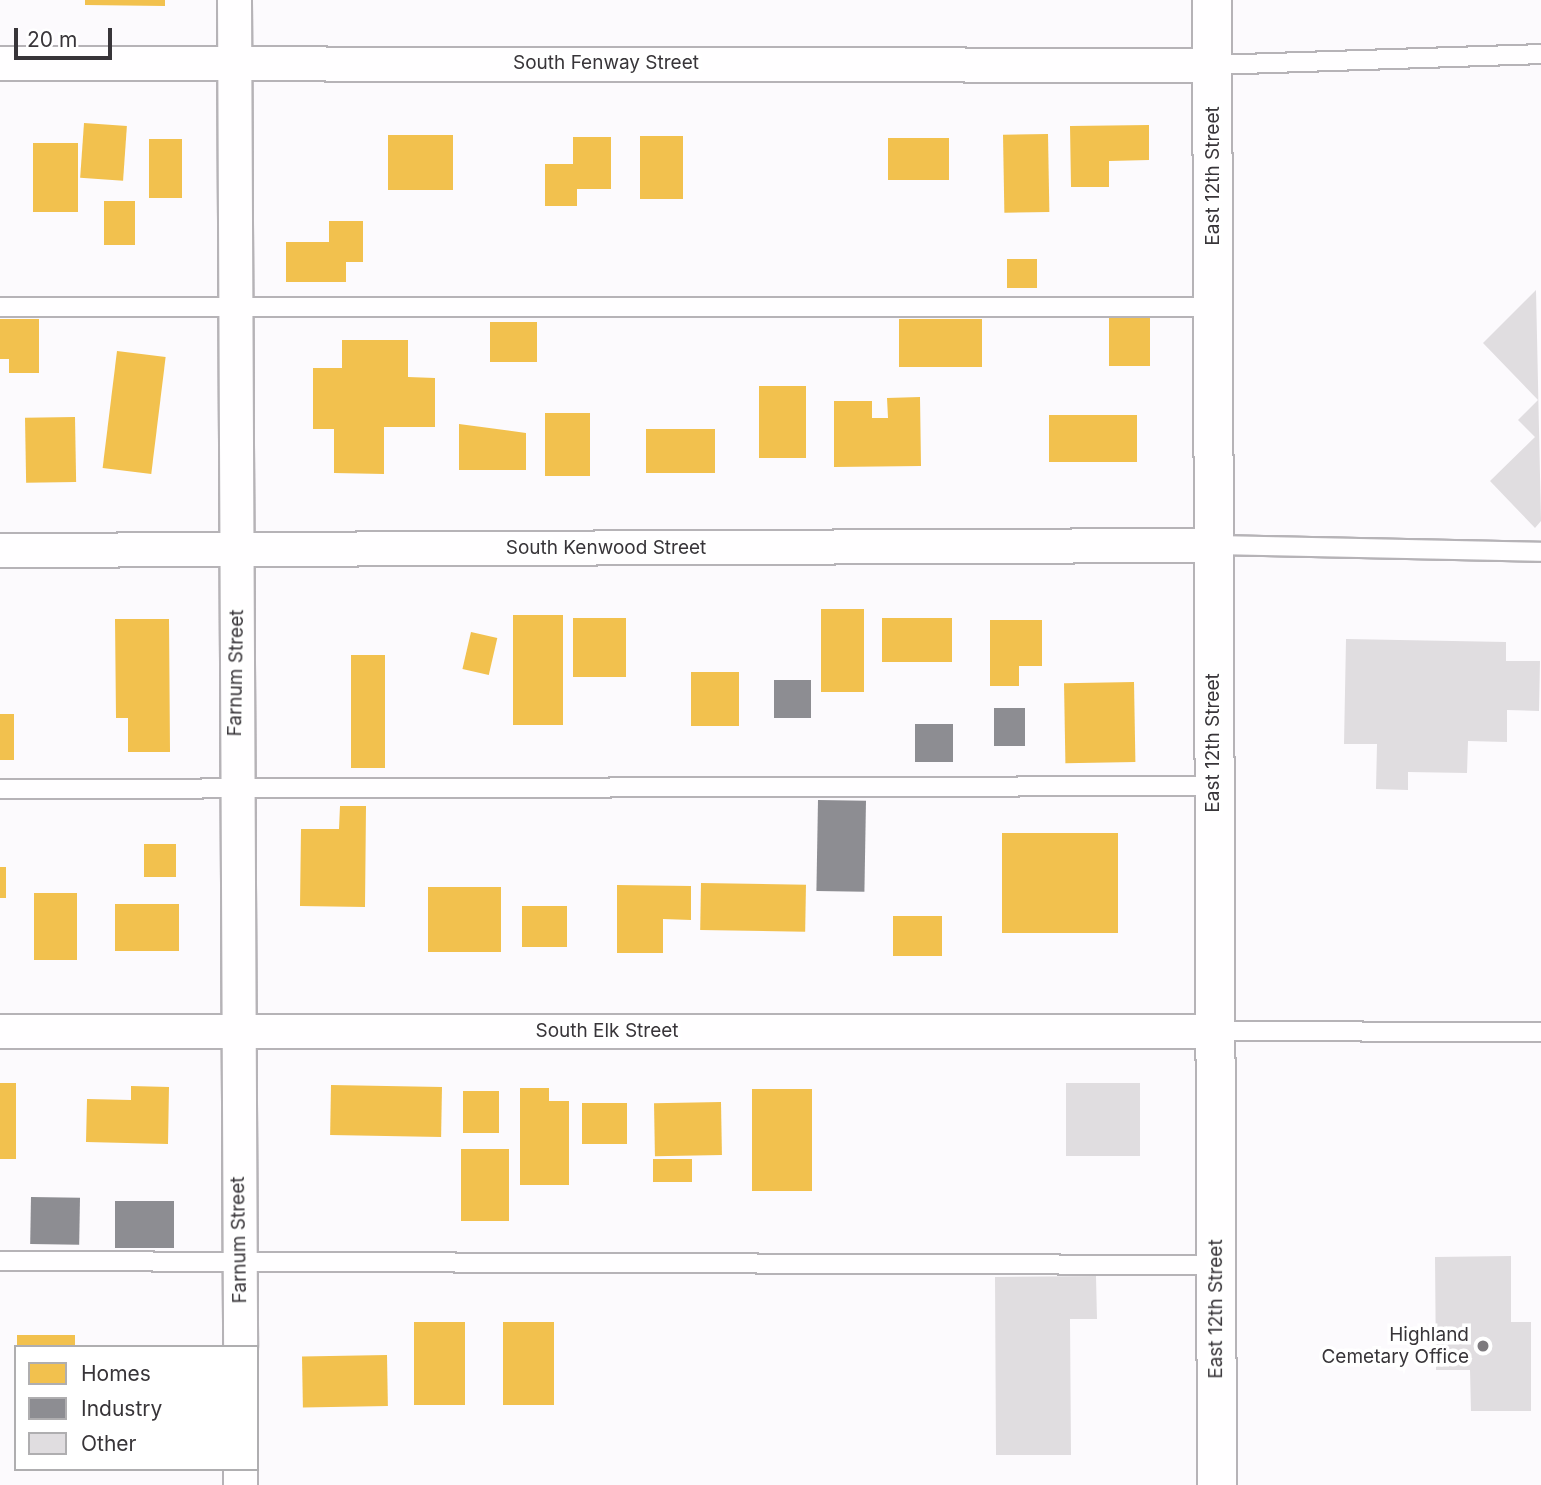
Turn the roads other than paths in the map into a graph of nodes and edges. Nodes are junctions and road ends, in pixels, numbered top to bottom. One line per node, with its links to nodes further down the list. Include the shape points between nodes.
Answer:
1 (234, 0): 4 (street, Farnum Street)
2 (1212, 0): 6 (street, East 12th Street)
3 (1541, 54): 6 (lane)
4 (232, 62): 5 (street, South Fenway Street); 6 (street, South Fenway Street); 8 (street, Farnum Street)
5 (0, 63)
6 (1212, 65): 9 (street, East 12th Street)
7 (0, 307): 8 (lane)
8 (236, 307): 9 (lane); 12 (street, Farnum Street)
9 (1213, 307): 10 (street, East 12th Street)
10 (1213, 545): 12 (street, South Kenwood Street); 13 (lane); 14 (street, East 12th Street)
11 (0, 550): 12 (street, South Kenwood Street)
12 (237, 550): 15 (street, Farnum Street)
13 (1541, 552)
14 (1213, 786): 15 (lane); 19 (street, East 12th Street)
15 (234, 788): 16 (lane); 17 (street, Farnum Street)
16 (0, 789)
17 (236, 1030): 18 (street, South Elk Street); 19 (street, South Elk Street); 22 (street, Farnum Street)
18 (0, 1031)
19 (1214, 1031): 20 (lane); 23 (street, East 12th Street)
20 (1541, 1032)
21 (0, 1261): 22 (lane)
22 (239, 1261): 23 (lane); 24 (street, Farnum Street)
23 (1216, 1265): 25 (street, East 12th Street)
24 (240, 1345)
25 (1217, 1485)

